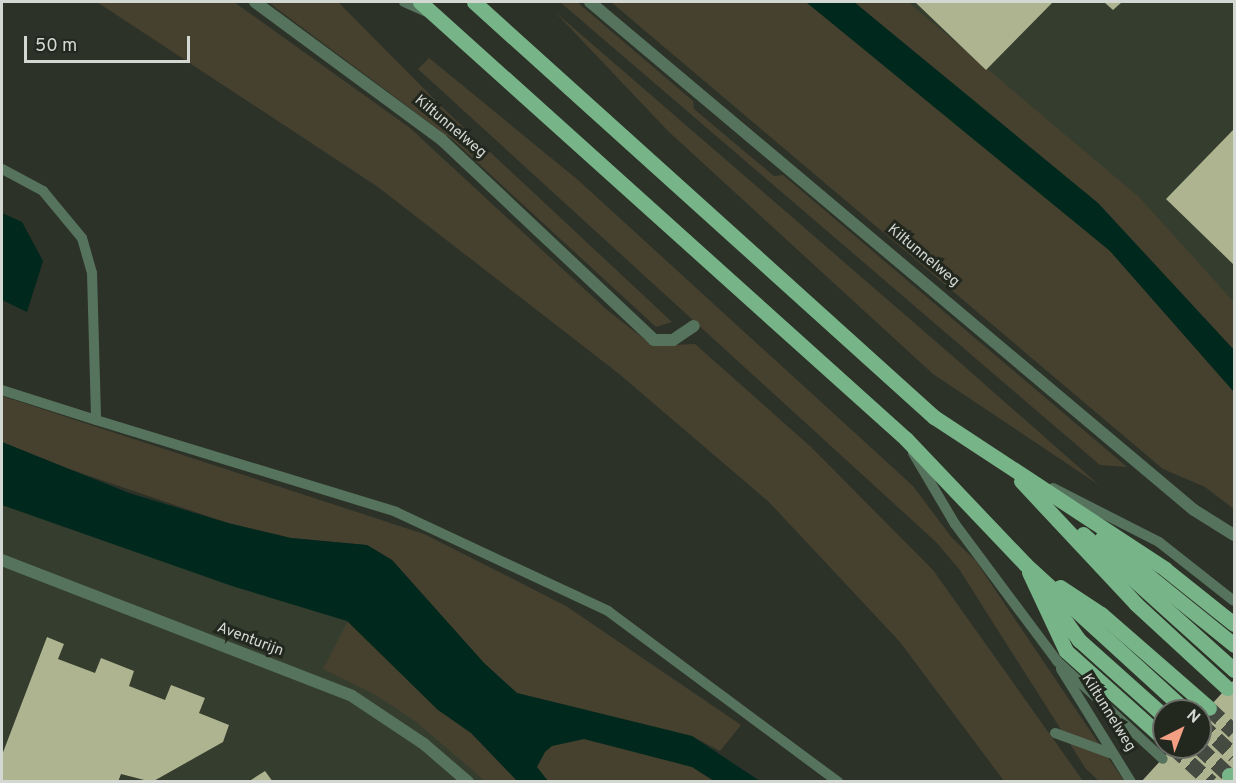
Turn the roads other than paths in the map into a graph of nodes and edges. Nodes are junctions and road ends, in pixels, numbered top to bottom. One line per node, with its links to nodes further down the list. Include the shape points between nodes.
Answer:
1 (255, 2): 8 (street, Kiltunnelweg, via 442,140 654,340 673,340)
2 (404, 2): 6 (lane)
3 (420, 2): 6 (main road, Kiltunnelweg)
4 (474, 2): 12 (main road, via 934,417)
5 (591, 2): 13 (street, Kiltunnelweg, via 1194,510)
6 (440, 19): 11 (main road, Kiltunnelweg)
7 (2, 169): 10 (lane, via 43,191 82,238 92,273)
8 (694, 326)
9 (2, 390): 10 (lane)
10 (96, 420): 30 (lane, via 396,512 608,611)
11 (906, 440): 15 (main road, Kiltunnelweg); 19 (lane, Kiltunnelweg, via 955,524)
12 (1005, 463): 16 (lane, via 1159,542); 17 (main road, via 1165,569); 18 (main road, via 1194,609); 20 (main road); 21 (main road, via 1136,604)
13 (1234, 535)
14 (2, 560): 29 (street, Aventurijn, via 352,696 424,744)
15 (1025, 564): 22 (main road, Kiltunnelweg); 23 (main road, Kiltunnelweg, via 1101,614); 24 (main road, Kiltunnelweg, via 1079,640); 25 (main road, Kiltunnelweg, via 1066,651)
16 (1234, 601)
17 (1234, 624)
18 (1234, 645)
19 (1057, 661): 27 (lane, Kiltunnelweg); 28 (lane, Kiltunnelweg)
20 (1234, 670)
21 (1227, 688)
22 (1173, 699)
23 (1199, 699)
24 (1152, 705)
25 (1152, 728)
26 (1054, 733): 28 (lane)
27 (1152, 749)
28 (1110, 753): 31 (lane, Kiltunnelweg)
29 (468, 782)
30 (838, 782)
31 (1131, 782)

